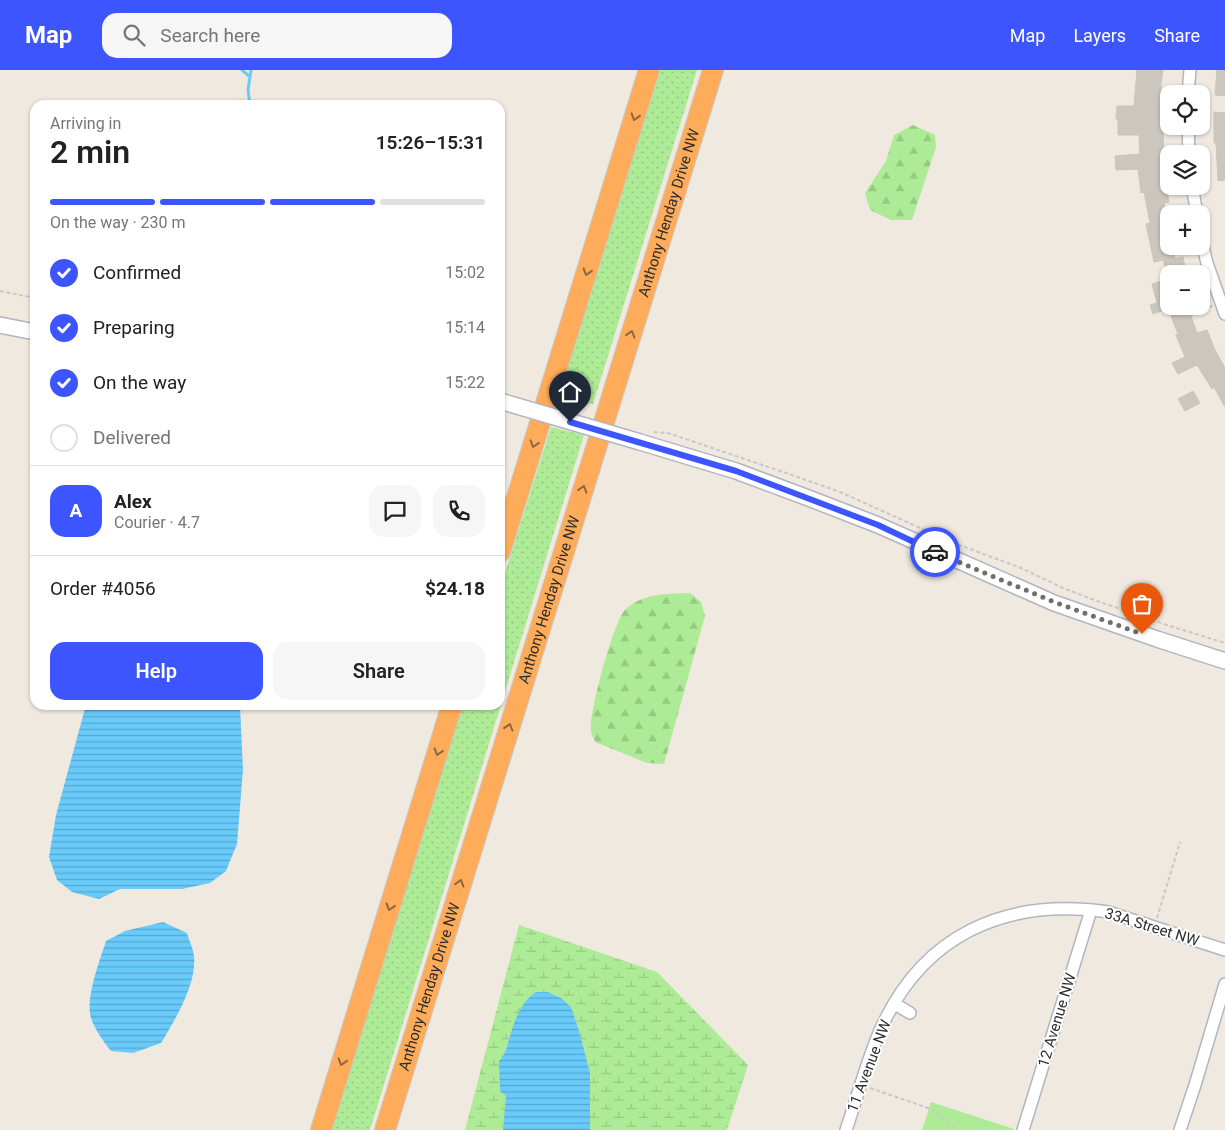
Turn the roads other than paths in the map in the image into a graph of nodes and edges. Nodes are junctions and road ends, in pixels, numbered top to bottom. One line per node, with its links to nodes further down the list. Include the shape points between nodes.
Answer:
1 (650, 70): 10 (highway, one-way to 10)
2 (713, 70): 20 (highway, Anthony Henday Drive NW, one-way to 2)
3 (1190, 70): 4 (street)
4 (1189, 85)
5 (1205, 255): 6 (street)
6 (1225, 314)
7 (0, 325): 8 (main road)
8 (30, 331)
9 (505, 403): 11 (main road, bridge, via 736,471 878,525 1054,602)
10 (505, 536)
11 (1225, 661)
12 (450, 710): 19 (highway, one-way to 19)
13 (1091, 910): 14 (street, 33A Street NW, via 1108,912); 15 (street, 33A Street NW, via 1053,908 989,921 954,940); 22 (street, 12 Avenue NW)
14 (1225, 950)
15 (916, 972): 17 (street, 11 Avenue NW)
16 (1225, 984): 23 (street)
17 (895, 1004): 18 (street, 11 Avenue NW); 21 (street, 11 Avenue NW, via 880,1032)
18 (910, 1013)
19 (321, 1130)
20 (385, 1130)
21 (846, 1130)
22 (1024, 1130)
23 (1180, 1130)

